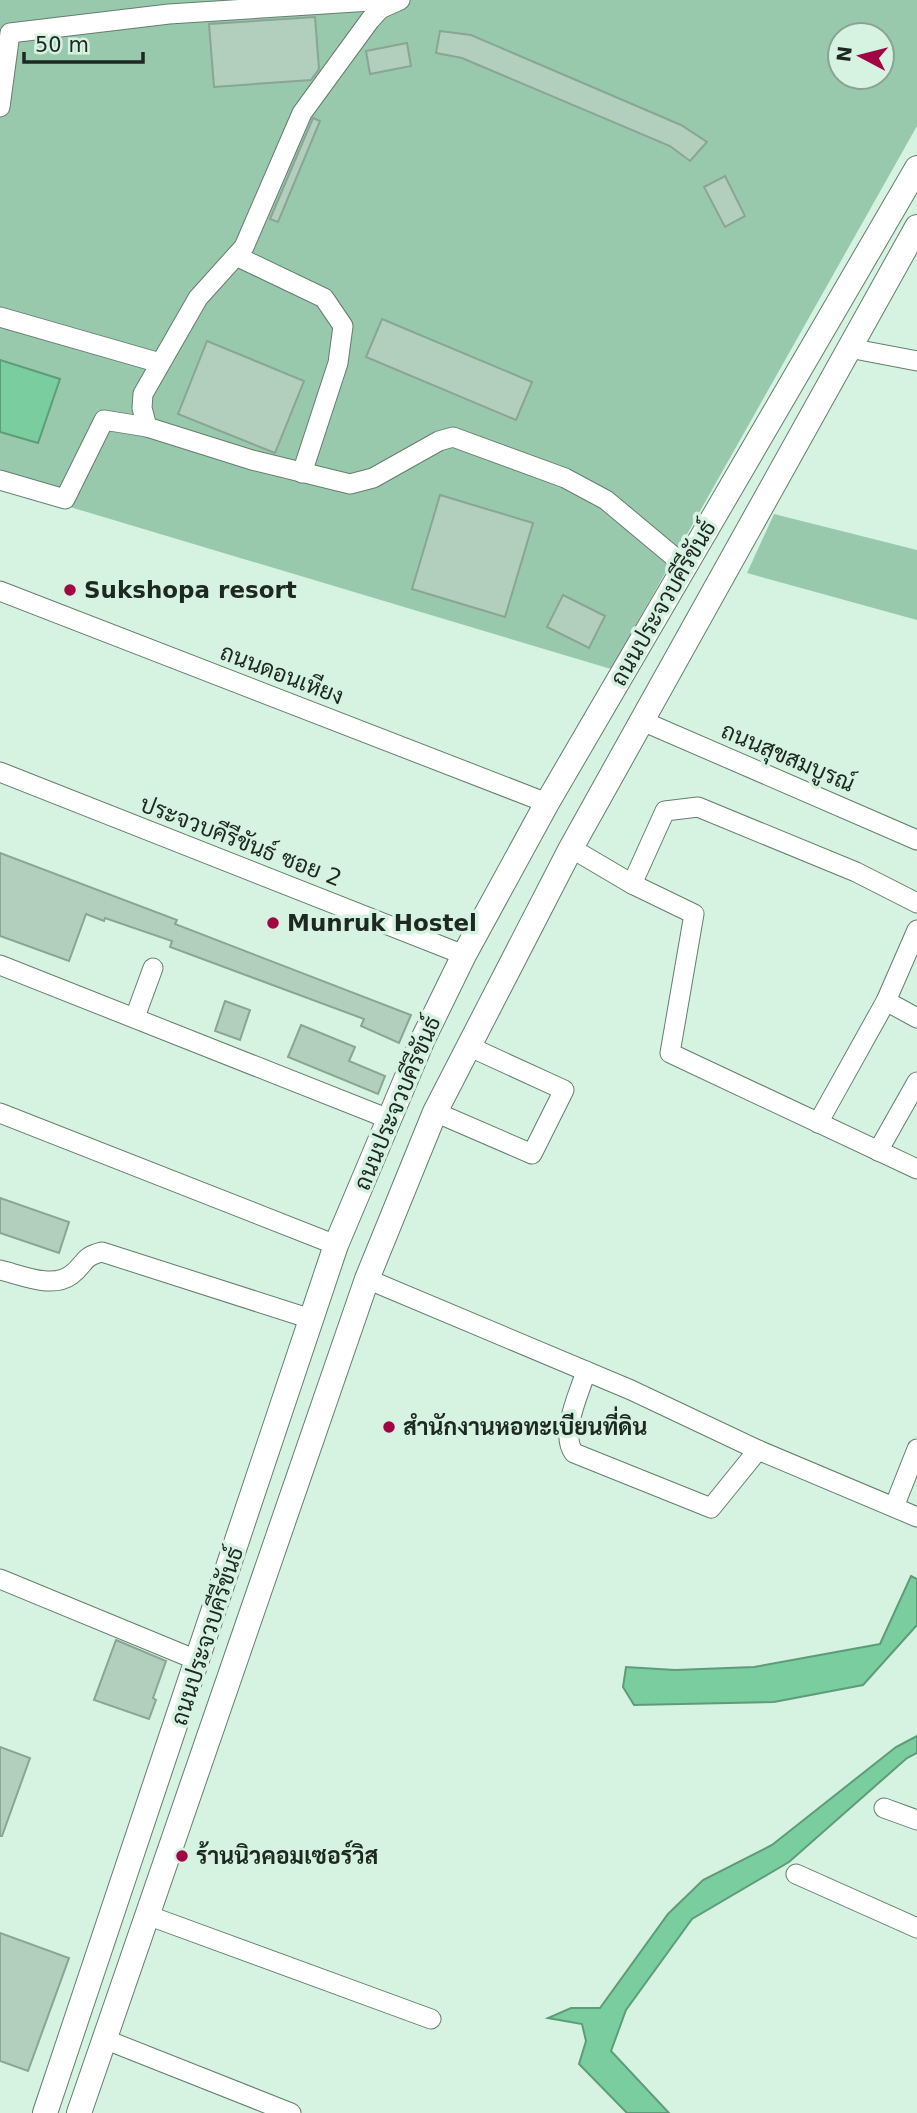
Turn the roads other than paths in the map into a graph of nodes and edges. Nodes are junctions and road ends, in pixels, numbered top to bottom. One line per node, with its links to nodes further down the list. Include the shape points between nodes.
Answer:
1 (387, 0): 3 (street, via 169,14 10,33)
2 (400, 0): 6 (street, via 380,9 370,20 302,113)
3 (0, 107)
4 (917, 168): 14 (main road, ถนนประจวบคีรีขันธ์)
5 (917, 227): 8 (main road, ถนนประจวบคีรีขันธ์)
6 (236, 256): 10 (street, via 198,298); 12 (street, via 324,298 343,326 338,363)
7 (0, 317): 10 (street)
8 (849, 348): 9 (street); 16 (main road, ถนนประจวบคีรีขันธ์)
9 (917, 361)
10 (160, 363): 11 (street, via 143,394)
11 (147, 427): 12 (street); 13 (street, via 104,420 65,499)
12 (302, 473): 14 (street, via 350,484 373,478 439,441 453,438 565,478 606,500)
13 (0, 480)
14 (685, 566): 18 (main road, ถนนประจวบคีรีขันธ์)
15 (0, 591): 18 (street, ถนนดอนเหียง)
16 (640, 720): 19 (street, ถนนสุขสมบูรณ์); 20 (main road, ถนนประจวบคีรีขันธ์)
17 (0, 772): 24 (street, ประจวบคีรีขันธ์ ซอย 2)
18 (547, 803): 24 (main road, ถนนประจวบคีรีขันธ์)
19 (917, 840)
20 (571, 848): 21 (street); 30 (main road, ถนนประจวบคีรีขันธ์)
21 (632, 884): 22 (street, via 665,811 698,807 856,872); 35 (street, via 694,915 670,1053)
22 (917, 903)
23 (917, 930): 27 (street)
24 (464, 955): 34 (main road, ถนนประจวบคีรีขันธ์)
25 (0, 965): 28 (street)
26 (153, 968): 28 (street)
27 (887, 1000): 29 (street); 35 (street)
28 (135, 1017): 34 (street)
29 (917, 1018)
30 (468, 1046): 32 (main road, ถนนประจวบคีรีขันธ์); 32 (street, via 564,1090 532,1154)
31 (917, 1082): 36 (street)
32 (435, 1112): 40 (main road, ถนนประจวบคีรีขันธ์)
33 (0, 1113): 38 (street)
34 (388, 1119): 38 (main road, ถนนประจวบคีรีขันธ์)
35 (818, 1123): 36 (street)
36 (878, 1151): 37 (street)
37 (917, 1169)
38 (336, 1245): 41 (main road, ถนนประจวบคีรีขันธ์)
39 (0, 1271): 41 (street, via 52,1283 71,1275 87,1255 102,1252)
40 (366, 1279): 42 (street); 52 (main road, ถนนประจวบคีรีขันธ์)
41 (311, 1319): 48 (main road, ถนนประจวบคีรีขันธ์)
42 (586, 1371): 44 (street); 44 (street, via 570,1428 574,1453 711,1508)
43 (917, 1449): 45 (street)
44 (758, 1450): 45 (street)
45 (894, 1507): 46 (street)
46 (917, 1517)
47 (0, 1579): 48 (street)
48 (199, 1661): 56 (main road, ถนนประจวบคีรีขันธ์)
49 (884, 1808): 50 (street)
50 (917, 1820)
51 (796, 1874): 53 (street)
52 (147, 1914): 54 (street); 55 (main road, ถนนประจวบคีรีขันธ์)
53 (917, 1928)
54 (430, 2019)
55 (104, 2039): 57 (main road, ถนนประจวบคีรีขันธ์); 58 (street)
56 (45, 2113)
57 (79, 2113)
58 (291, 2113)

